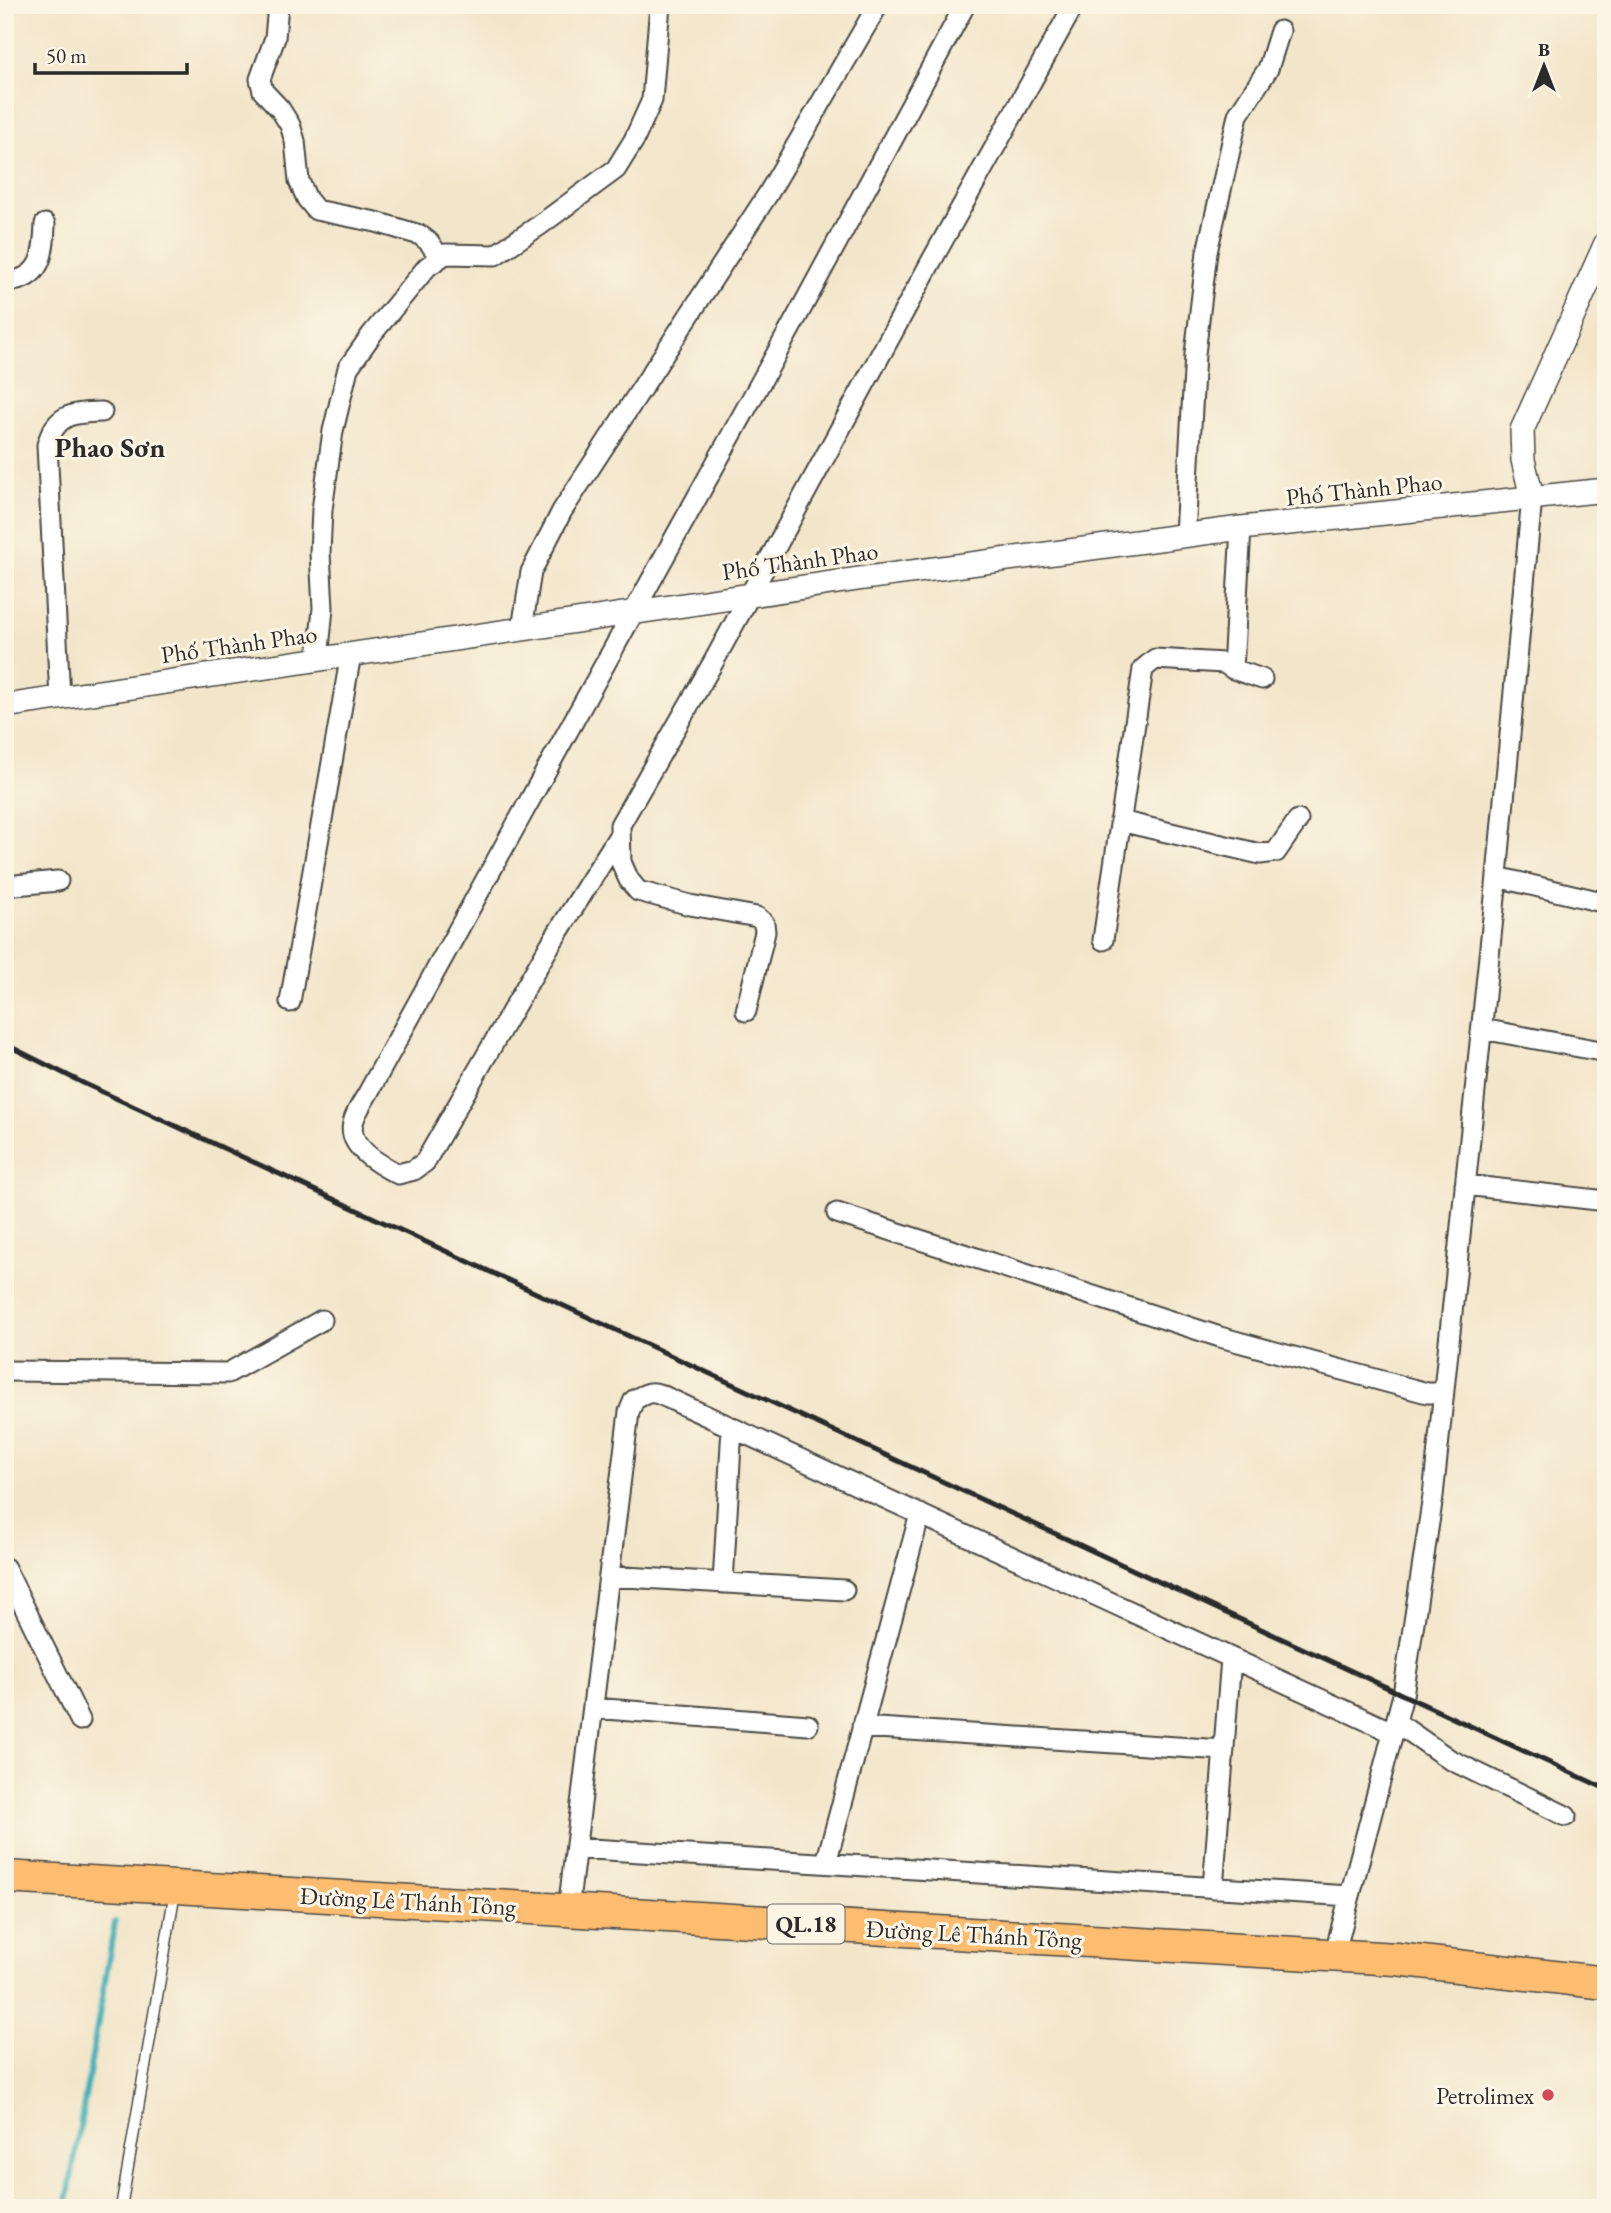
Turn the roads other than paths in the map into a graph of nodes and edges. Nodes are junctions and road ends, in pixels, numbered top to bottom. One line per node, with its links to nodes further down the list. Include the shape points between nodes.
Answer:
1 (278, 5): 9 (street, via 275,38 260,79 263,91 290,125 299,181 307,199 316,210 420,235)
2 (660, 5): 9 (street, via 652,100 616,169 495,255 445,254)
3 (878, 5): 18 (street, via 768,194 562,511 531,572)
4 (965, 5): 17 (street)
5 (1074, 5): 16 (street)
6 (1280, 31): 15 (street, via 1268,69 1238,115 1207,252 1195,354)
7 (45, 224): 10 (street, via 40,263 28,277)
8 (1606, 243): 13 (street, via 1522,430)
9 (440, 258): 20 (street, via 411,286 348,369 333,431 322,510 323,608)
10 (5, 282)
11 (102, 412): 23 (street, via 62,419 47,445)
12 (1606, 490): 13 (street, Phố Thành Phao)
13 (1532, 497): 14 (street, Phố Thành Phao); 28 (street)
14 (1241, 528): 15 (street, Phố Thành Phao); 21 (street)
15 (1185, 535): 16 (street, Phố Thành Phao)
16 (743, 596): 17 (street, Phố Thành Phao); 27 (street, via 630,805)
17 (641, 612): 18 (street, Phố Thành Phao); 27 (street, via 368,1093 353,1123 353,1136 365,1152 398,1174 425,1162)
18 (522, 629): 19 (street, Phố Thành Phao)
19 (351, 654): 20 (street, Phố Thành Phao); 33 (street)
20 (318, 659): 23 (street, Phố Thành Phao)
21 (1233, 669): 22 (street); 26 (street, via 1224,663 1155,659 1143,669)
22 (1262, 679)
23 (60, 698): 24 (street, Phố Thành Phao)
24 (5, 706)
25 (1298, 820): 26 (street, via 1276,852 1260,854)
26 (1121, 821): 32 (street)
27 (620, 834): 34 (street, via 621,862 638,891 757,917 764,923)
28 (1497, 877): 31 (street); 35 (street)
29 (58, 881): 30 (street)
30 (5, 886)
31 (1606, 903)
32 (1103, 940)
33 (290, 1003)
34 (746, 1011)
35 (1482, 1029): 36 (street); 37 (street)
36 (1606, 1052)
37 (1465, 1185): 38 (street); 42 (street)
38 (1606, 1202)
39 (837, 1213): 42 (street, via 1220,1337 1427,1393)
40 (322, 1320): 41 (street, via 228,1373)
41 (5, 1371)
42 (1444, 1393): 54 (street, via 1404,1695)
43 (732, 1427): 44 (street); 46 (street, via 654,1392 634,1399); 47 (street)
44 (920, 1514): 49 (street); 53 (street)
45 (5, 1568): 51 (street)
46 (609, 1576): 47 (street); 50 (street)
47 (723, 1583): 48 (street)
48 (844, 1590)
49 (1231, 1658): 54 (street); 55 (street)
50 (593, 1708): 52 (street); 57 (street)
51 (80, 1720)
52 (808, 1725)
53 (862, 1727): 55 (street); 58 (street)
54 (1395, 1728): 56 (street); 62 (street)
55 (1224, 1751): 61 (street)
56 (1566, 1816)
57 (576, 1848): 58 (street); 63 (street)
58 (825, 1863): 61 (street)
59 (6, 1874): 60 (highway, Đường Lê Thánh Tông / QL.18)
60 (176, 1887): 63 (highway, Đường Lê Thánh Tông / QL.18); 66 (lane)
61 (1213, 1888): 62 (street)
62 (1350, 1896): 64 (street)
63 (568, 1910): 64 (highway, Đường Lê Thánh Tông / QL.18)
64 (1334, 1956): 65 (highway, Đường Lê Thánh Tông / QL.18)
65 (1606, 1983)
66 (121, 2208)

